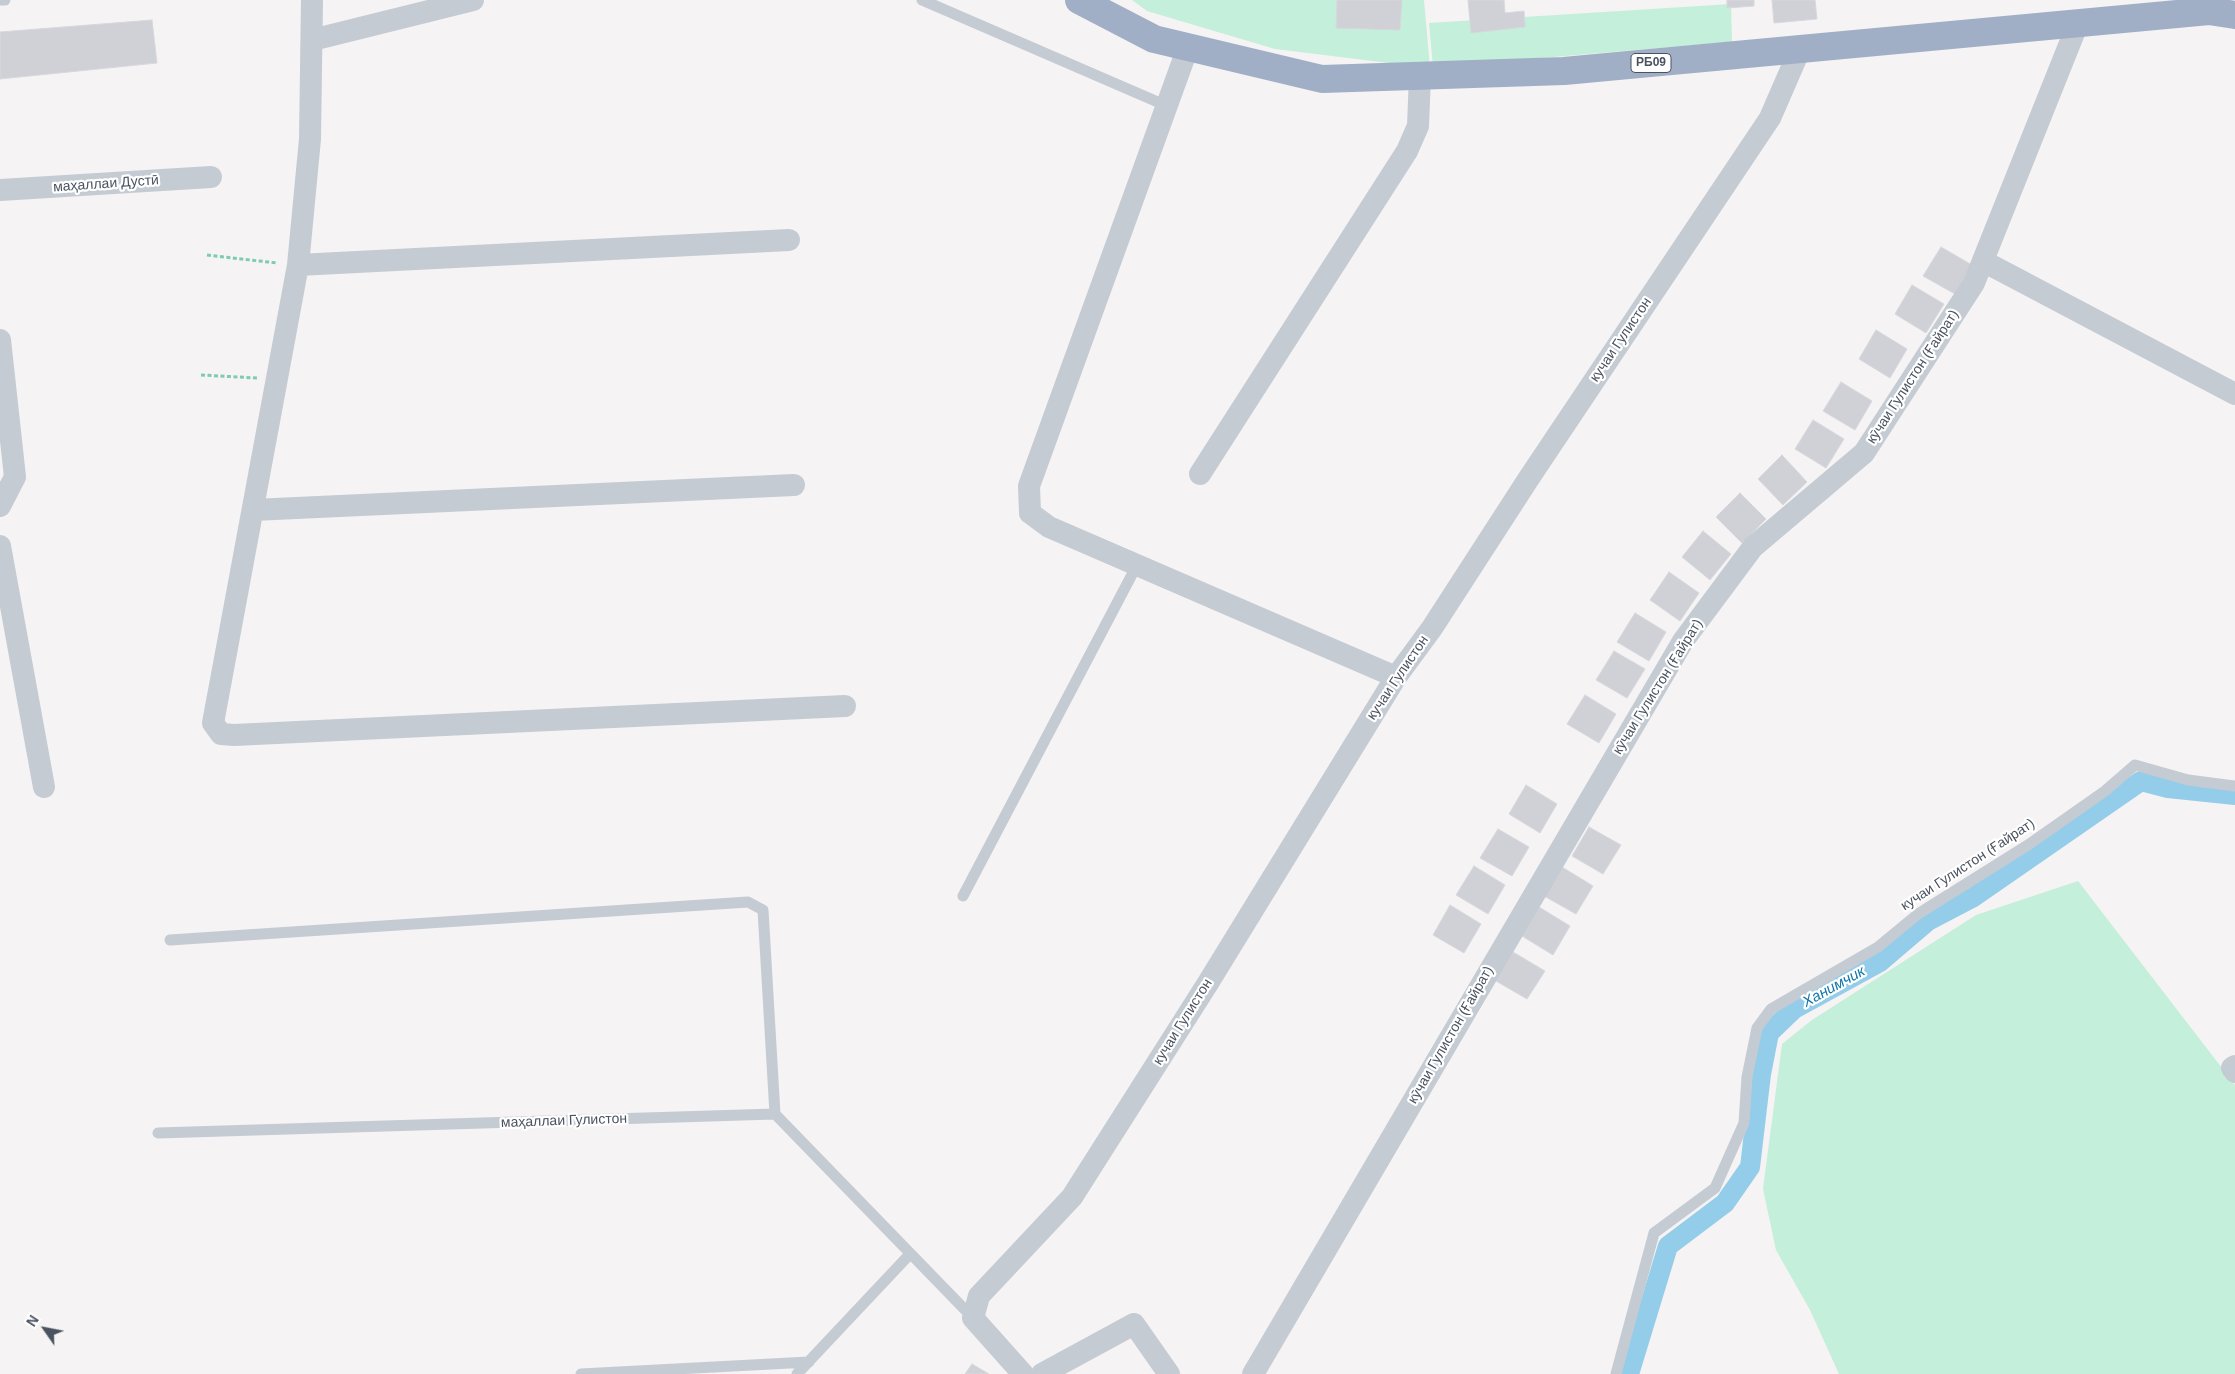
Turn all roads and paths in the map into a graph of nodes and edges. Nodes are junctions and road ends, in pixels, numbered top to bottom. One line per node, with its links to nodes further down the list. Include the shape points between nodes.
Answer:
1 (0, 0): 2 (lane)
2 (5, 0)
3 (312, 0): 9 (street)
4 (473, 0): 9 (street)
5 (922, 0): 13 (lane)
6 (1079, 0): 10 (highway, РБ09, via 1154,39)
7 (2235, 15): 8 (highway, РБ09, via 2209,11)
8 (2078, 23): 11 (highway, РБ09); 18 (street, кӯчаи Гулистон (Ғайрат))
9 (312, 40): 19 (street, via 310,139)
10 (1188, 47): 12 (highway, РБ09, via 1322,79); 13 (street)
11 (1800, 49): 12 (highway, РБ09, via 1564,71); 30 (street, кучаи Гулистон, via 1770,118 1432,628)
12 (1420, 76): 24 (street, via 1418,126 1407,151)
13 (1167, 106): 29 (street, via 1029,486 1030,513 1049,527)
14 (212, 177): 15 (street, маҳаллаи Дустӣ)
15 (0, 190)
16 (790, 240): 19 (street)
17 (208, 255): 19 (path)
18 (1983, 261): 23 (street); 48 (street, кӯчаи Гулистон (Ғайрат), via 1974,283 1864,453 1753,547 1683,641)
19 (298, 265): 22 (street)
20 (0, 340): 26 (street, via 15,477)
21 (201, 375): 22 (path)
22 (278, 379): 27 (street)
23 (2235, 394)
24 (1200, 474)
25 (794, 485): 27 (street)
26 (0, 506)
27 (254, 510): 31 (street, via 213,723 221,734)
28 (0, 546): 33 (street)
29 (1137, 565): 30 (street); 34 (lane)
30 (1396, 677): 41 (street, кучаи Гулистон, via 1072,1197 979,1296)
31 (845, 706)
32 (2235, 786): 49 (lane, кучаи Гулистон (Ғайрат), via 2188,780 2135,765 2105,791 2028,846 1918,914 1878,947 1771,1009 1756,1028 1747,1077 1744,1122 1715,1188 1654,1233)
33 (44, 787)
34 (963, 896)
35 (170, 940): 38 (lane, via 748,902 763,910)
36 (2235, 1066): 37 (street, via 2232,1068)
37 (2235, 1072)
38 (775, 1114): 39 (lane, маҳаллаи Гулистон); 40 (lane)
39 (158, 1133)
40 (910, 1254): 41 (lane); 42 (lane)
41 (973, 1318): 45 (street)
42 (809, 1362): 43 (lane); 44 (lane)
43 (581, 1374)
44 (798, 1374)
45 (1023, 1374)
46 (1042, 1374): 47 (street, via 1134,1324)
47 (1169, 1374)
48 (1253, 1374)
49 (1616, 1374)

